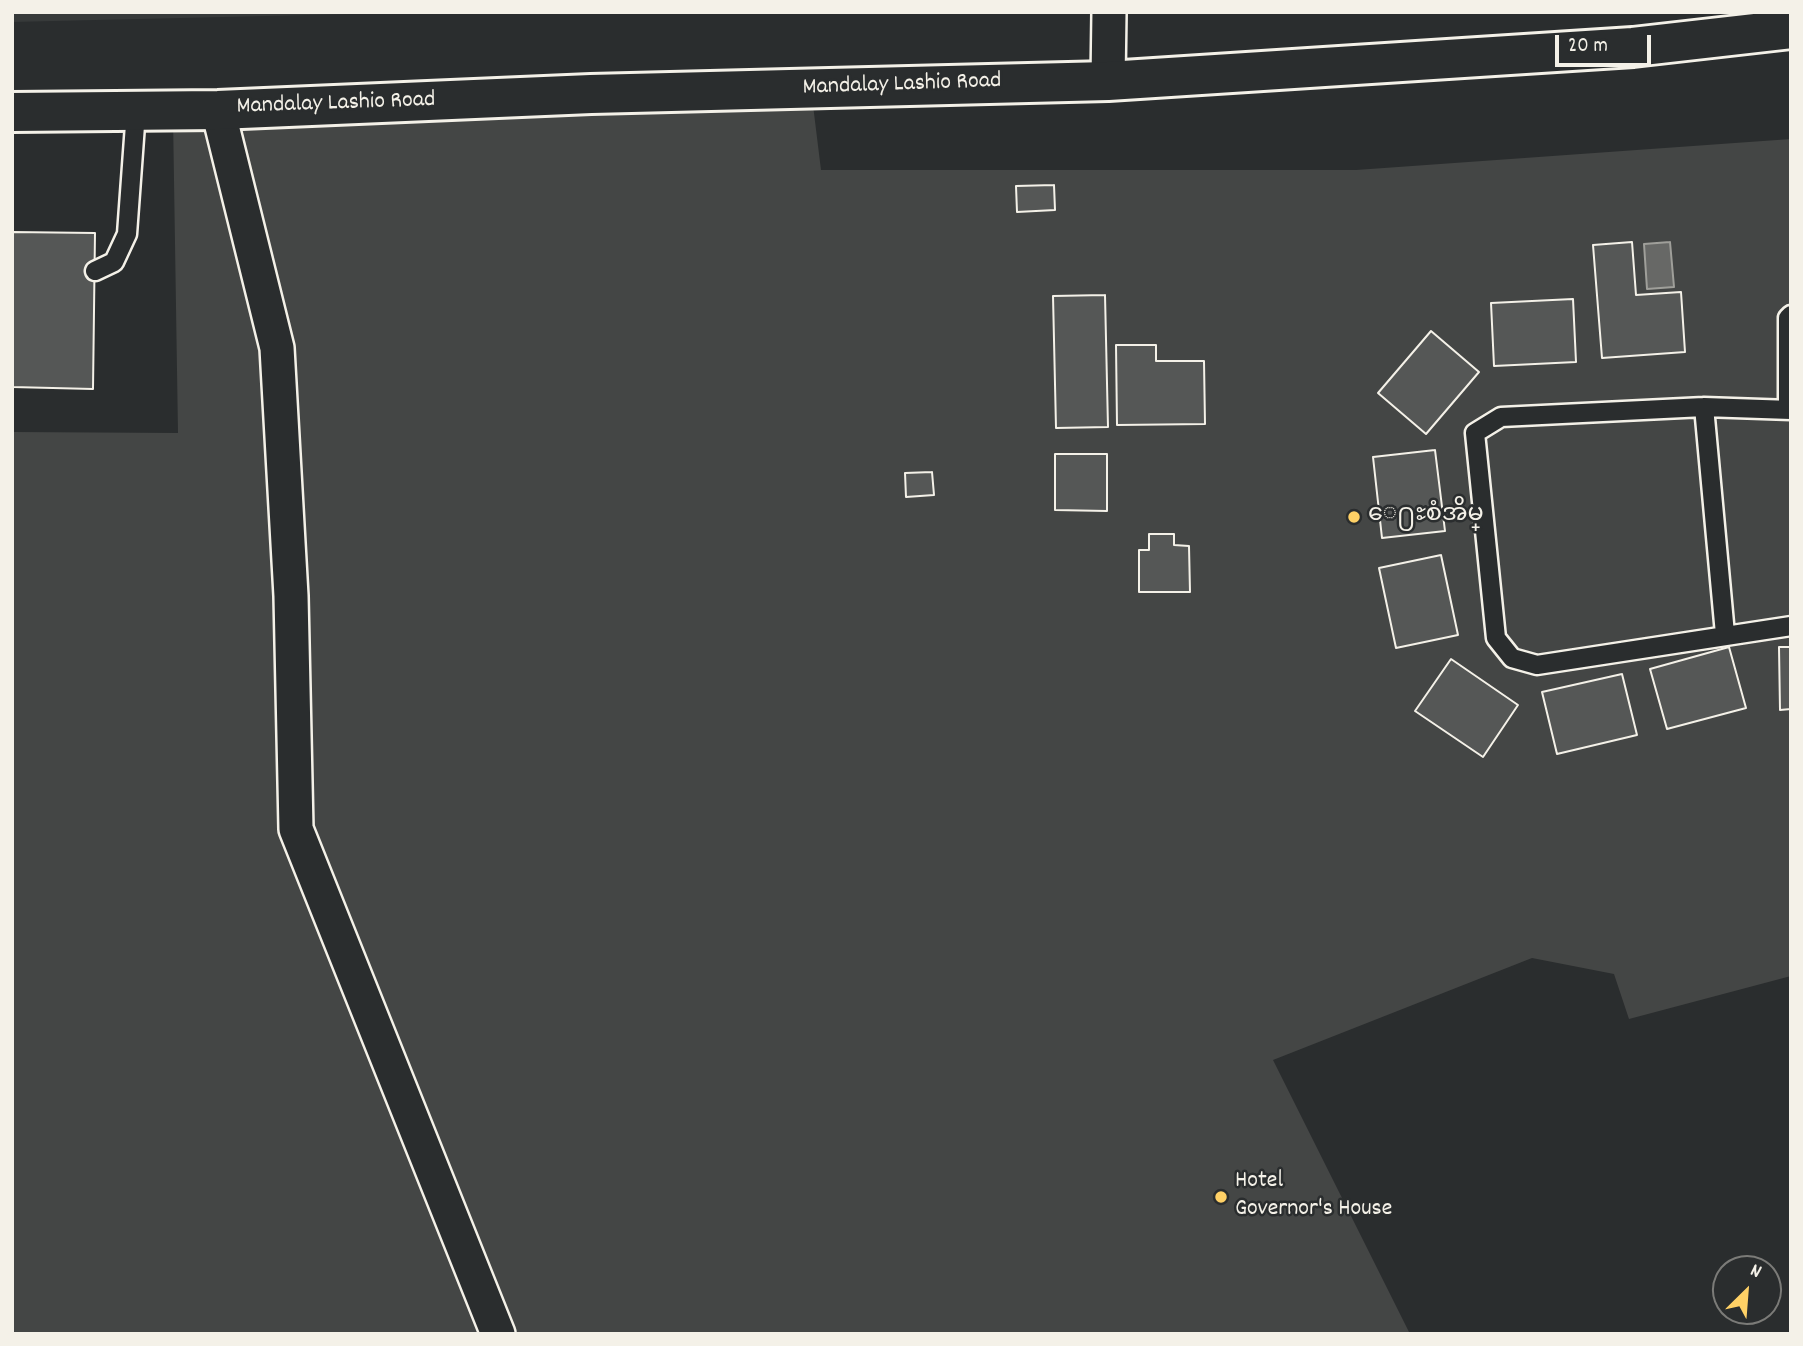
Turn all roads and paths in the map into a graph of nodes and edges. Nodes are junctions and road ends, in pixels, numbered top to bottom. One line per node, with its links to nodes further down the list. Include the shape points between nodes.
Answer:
1 (1110, 12): 3 (street)
2 (1791, 29): 3 (highway, Mandalay Lashio Road, via 1633,47)
3 (1108, 81): 4 (highway, Mandalay Lashio Road, via 591,94)
4 (218, 110): 5 (highway, Mandalay Lashio Road); 13 (street, via 277,348 291,596 296,829)
5 (136, 111): 6 (highway, Mandalay Lashio Road); 7 (lane, via 127,234 114,262)
6 (12, 112)
7 (95, 271)
8 (1791, 315): 10 (lane)
9 (1704, 407): 10 (lane); 12 (lane); 12 (lane, via 1501,417 1475,433 1496,638 1512,658 1537,665)
10 (1789, 410)
11 (1791, 626): 12 (lane)
12 (1725, 634)
13 (498, 1334)

